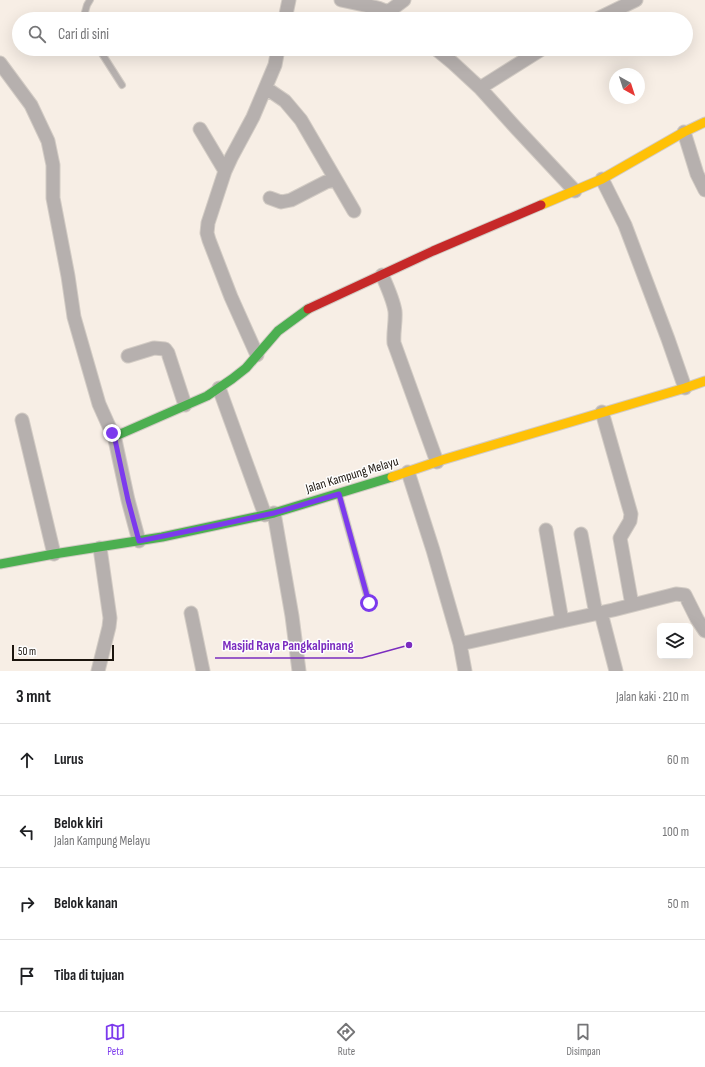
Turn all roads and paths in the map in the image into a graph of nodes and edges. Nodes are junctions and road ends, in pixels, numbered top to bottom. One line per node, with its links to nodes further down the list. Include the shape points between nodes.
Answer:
1 (90, 0): 6 (lane)
2 (289, 0): 7 (street)
3 (341, 0): 8 (street)
4 (404, 0): 9 (street)
5 (636, 0): 10 (street)
6 (86, 12)
7 (286, 12)
8 (386, 12)
9 (394, 12)
10 (611, 12)
11 (103, 56): 16 (lane)
12 (277, 56): 17 (street)
13 (444, 56): 18 (street)
14 (531, 56): 18 (street)
15 (0, 63): 38 (street, via 31,105 48,141 53,165 53,198 74,317 99,404)
16 (122, 85)
17 (266, 88): 22 (street); 24 (street, via 285,101 301,120)
18 (480, 88): 26 (street)
19 (705, 122): 21 (main road)
20 (200, 129): 22 (street)
21 (684, 132): 23 (main road); 25 (street, via 697,174)
22 (225, 171): 30 (street, via 208,223 209,240)
23 (602, 179): 26 (main road); 34 (street, via 625,225)
24 (336, 180): 27 (street, via 326,182 291,200 281,202); 28 (street)
25 (705, 190)
26 (575, 191): 29 (main road)
27 (270, 198)
28 (354, 211)
29 (382, 275): 30 (main road, via 312,308 288,323); 39 (street, via 395,312 394,343)
30 (257, 355): 33 (main road, via 246,368)
31 (128, 356): 35 (street, via 154,348 165,349)
32 (705, 381): 34 (main road, Jalan Kampung Melayu)
33 (219, 388): 35 (main road); 42 (street)
34 (686, 388): 36 (main road, Jalan Kampung Melayu)
35 (185, 405): 38 (main road)
36 (602, 412): 39 (main road, Jalan Kampung Melayu); 50 (street, via 631,514 630,521 620,538)
37 (22, 420): 47 (street)
38 (114, 435): 45 (street)
39 (437, 462): 40 (main road, Jalan Kampung Melayu)
40 (408, 472): 41 (main road, Jalan Kampung Melayu); 56 (street)
41 (339, 494): 42 (main road, Jalan Kampung Melayu); 49 (lane)
42 (269, 514): 45 (main road, Jalan Kampung Melayu); 59 (street, via 292,616)
43 (546, 530): 54 (street)
44 (581, 534): 52 (street)
45 (139, 541): 46 (main road, Jalan Kampung Melayu)
46 (100, 548): 47 (main road, Jalan Kampung Melayu); 57 (street, via 110,618)
47 (54, 554): 48 (main road, Jalan Kampung Melayu)
48 (0, 564)
49 (369, 603)
50 (632, 605): 52 (street); 53 (street, via 676,594 685,595)
51 (191, 613): 58 (street)
52 (598, 613): 54 (street); 61 (street)
53 (701, 616): 55 (street)
54 (562, 621): 56 (street)
55 (705, 631)
56 (460, 644): 60 (street)
57 (98, 671)
58 (203, 671)
59 (299, 671)
60 (465, 671)
61 (616, 671)

